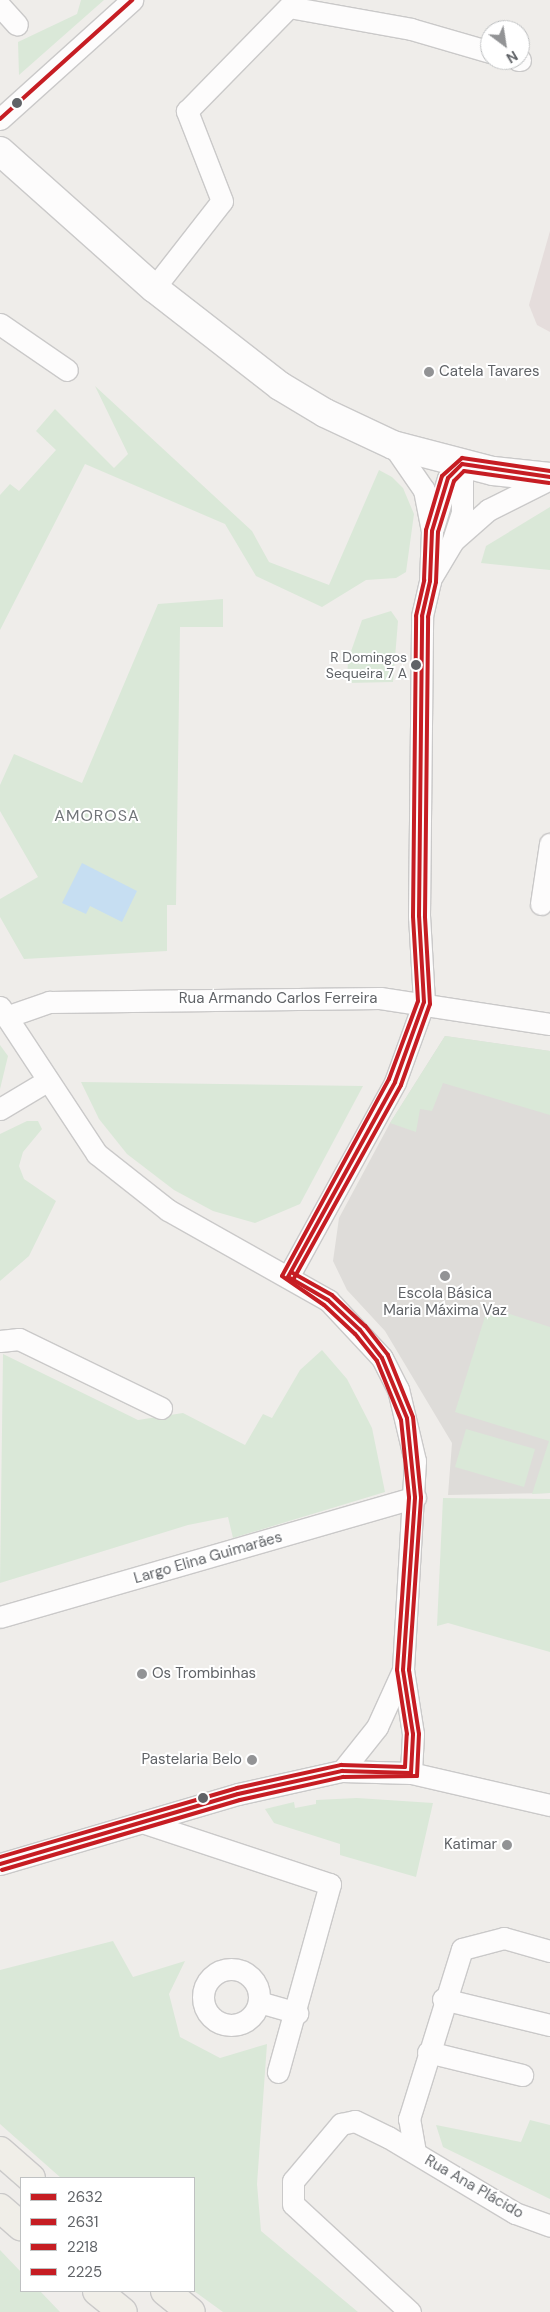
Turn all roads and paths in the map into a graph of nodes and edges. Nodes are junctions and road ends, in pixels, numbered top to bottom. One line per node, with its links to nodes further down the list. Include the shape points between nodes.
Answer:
1 (132, 0): 5 (street)
2 (0, 6): 3 (street)
3 (17, 25)
4 (480, 49): 7 (street, via 411,29 289,7 187,111 222,201)
5 (0, 119)
6 (0, 151): 7 (main road)
7 (154, 288): 10 (main road, via 280,386)
8 (0, 324): 9 (street)
9 (67, 370)
10 (393, 445): 11 (main road); 13 (street, via 424,490)
11 (462, 464): 12 (main road); 13 (street, via 448,478); 14 (street, via 462,512)
12 (550, 478): 14 (street, via 488,510)
13 (432, 531): 15 (street)
14 (453, 541): 15 (street)
15 (430, 581): 18 (street, via 422,616 419,916)
16 (550, 844): 17 (street)
17 (541, 904)
18 (424, 1002): 19 (street, Rua Armando Carlos Ferreira, via 380,998 83,1000 49,1002); 20 (street, Rua Armando Carlos Ferreira); 23 (street, via 395,1082)
19 (3, 1012): 21 (street)
20 (550, 1024)
21 (47, 1081): 22 (street); 23 (street, via 98,1154 168,1210)
22 (0, 1109)
23 (288, 1277): 26 (street, via 328,1300 382,1358 407,1418)
24 (0, 1341): 25 (street, via 19,1338)
25 (161, 1408)
26 (415, 1497): 27 (street, Largo Elina Guimarães); 28 (street)
27 (0, 1617)
28 (403, 1670): 29 (street, via 377,1727); 30 (street, via 412,1734)
29 (342, 1771): 30 (street); 32 (street, via 238,1794)
30 (411, 1773): 31 (street)
31 (550, 1805)
32 (142, 1822): 33 (street); 37 (street, via 330,1884)
33 (0, 1864)
34 (550, 1951): 35 (street, via 504,1938 462,1950)
35 (443, 1999): 38 (street); 39 (street)
36 (259, 2002): 37 (street)
37 (297, 2013): 40 (street)
38 (550, 2025)
39 (428, 2052): 41 (street); 42 (street)
40 (278, 2072)
41 (522, 2075)
42 (410, 2119): 43 (street); 43 (street)
43 (401, 2144): 48 (street, Rua Ana Plácido, via 515,2213); 53 (street, Rua Ana Plácido, via 355,2121 341,2124 293,2181 292,2197 300,2214)
44 (0, 2151): 45 (highway)
45 (30, 2177)
46 (0, 2208): 47 (highway)
47 (20, 2225)
48 (550, 2226)
49 (98, 2292): 51 (highway)
50 (165, 2292): 52 (highway)
51 (123, 2312)
52 (191, 2312)
53 (410, 2312)

